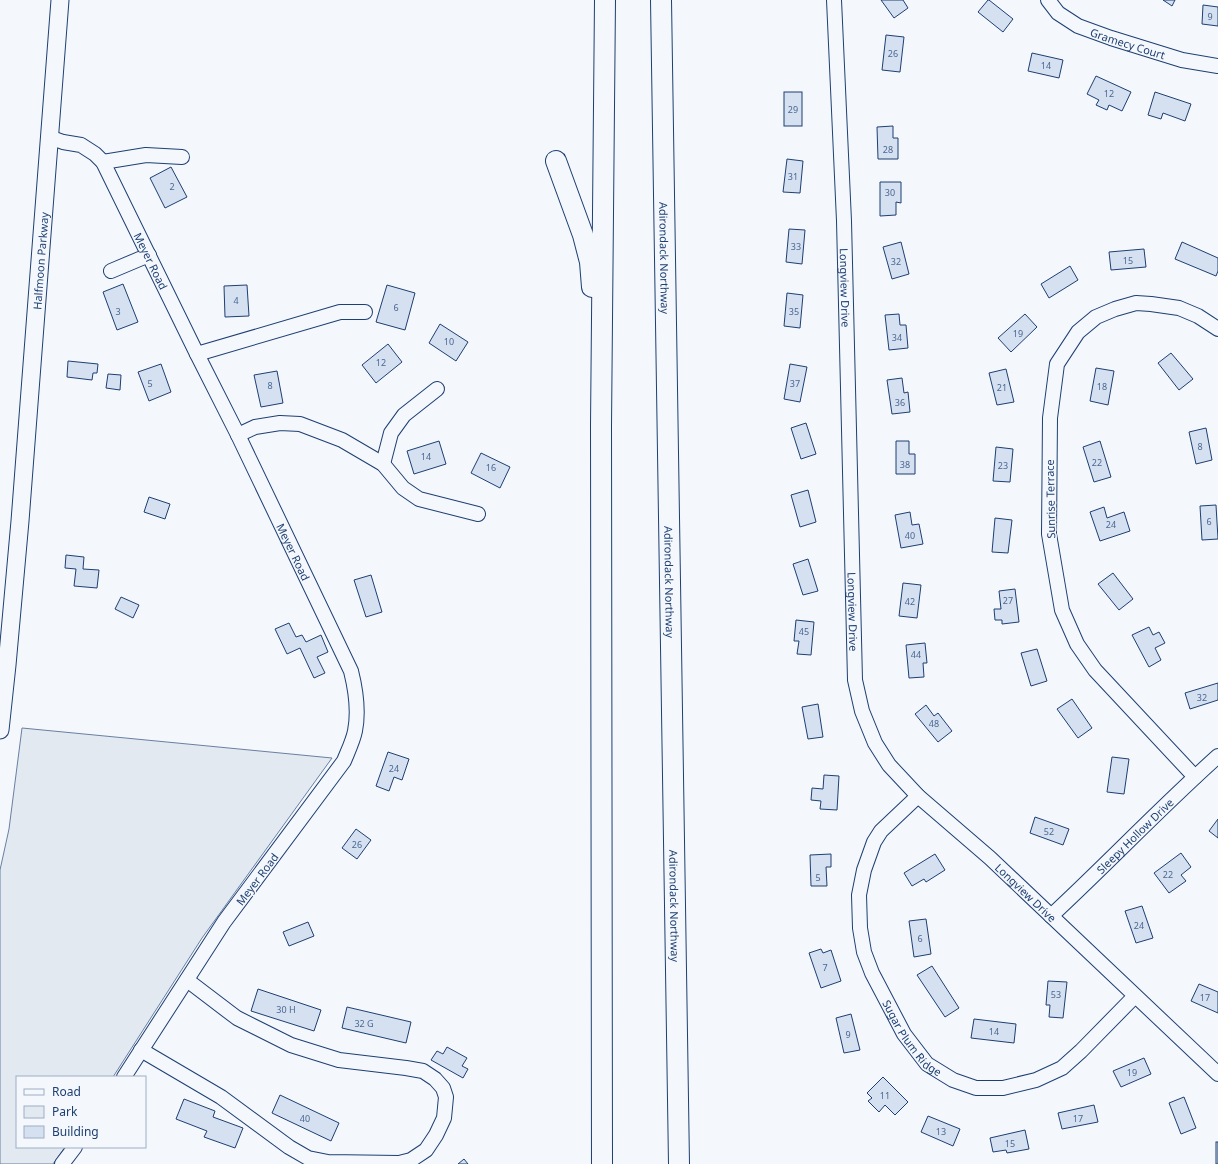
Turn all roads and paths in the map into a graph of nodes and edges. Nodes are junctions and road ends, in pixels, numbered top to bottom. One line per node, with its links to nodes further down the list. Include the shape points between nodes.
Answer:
1 (60, 0): 7 (main road, Halfmoon Parkway)
2 (606, 0): 17 (highway)
3 (661, 0): 34 (highway, Adirondack Northway)
4 (834, 0): 24 (street, Longview Drive, via 844,221 855,680 862,711 875,743 889,765)
5 (1048, 0): 6 (street, Gramecy Court, via 1058,13 1111,38 1182,60)
6 (1218, 66)
7 (48, 137): 10 (street, Meyer Road, via 81,145); 21 (main road, Halfmoon Parkway, via 20,521)
8 (182, 156): 10 (street, via 146,155)
9 (556, 161): 17 (highway, via 584,235 590,262)
10 (103, 162): 11 (street, Meyer Road)
11 (149, 255): 12 (street); 15 (street, Meyer Road)
12 (110, 271)
13 (365, 312): 15 (street, via 340,312)
14 (1218, 329): 23 (street, Sunrise Terrace, via 1179,308 1151,304 1136,304 1096,317 1078,332 1057,364 1050,418 1050,534 1062,610 1077,644 1095,670)
15 (196, 354): 18 (street, Meyer Road)
16 (437, 389): 19 (street, via 404,415 391,433)
17 (601, 425): 33 (highway)
18 (238, 435): 19 (street, via 255,427 280,423 300,424 342,440); 26 (street, Meyer Road, via 351,672 356,688 356,719 344,761 224,922)
19 (383, 464): 20 (street, via 403,488 419,499)
20 (478, 514)
21 (0, 730)
22 (1218, 756): 23 (street, Sleepy Hollow Drive)
23 (1195, 777): 25 (street, Sleepy Hollow Drive)
24 (918, 796): 25 (street, Longview Drive, via 990,858); 27 (street, Sugar Plum Ridge, via 874,842 862,876 860,928 864,952 872,973 904,1034 927,1064 953,1080 976,1088 1003,1088 1036,1080 1062,1068)
25 (1051, 916): 27 (street, Longview Drive)
26 (187, 980): 28 (street, Meyer Road); 28 (street, via 237,1018 291,1044 339,1060 423,1071 444,1088 446,1097 444,1118 436,1135 426,1150 411,1160 399,1163 328,1162 308,1158 221,1097)
27 (1135, 996): 29 (street, Longview Drive)
28 (141, 1050): 30 (street, Meyer Road)
29 (1218, 1074)
30 (125, 1076)
31 (74, 1148): 32 (street)
32 (62, 1164)
33 (602, 1164)
34 (679, 1164)

